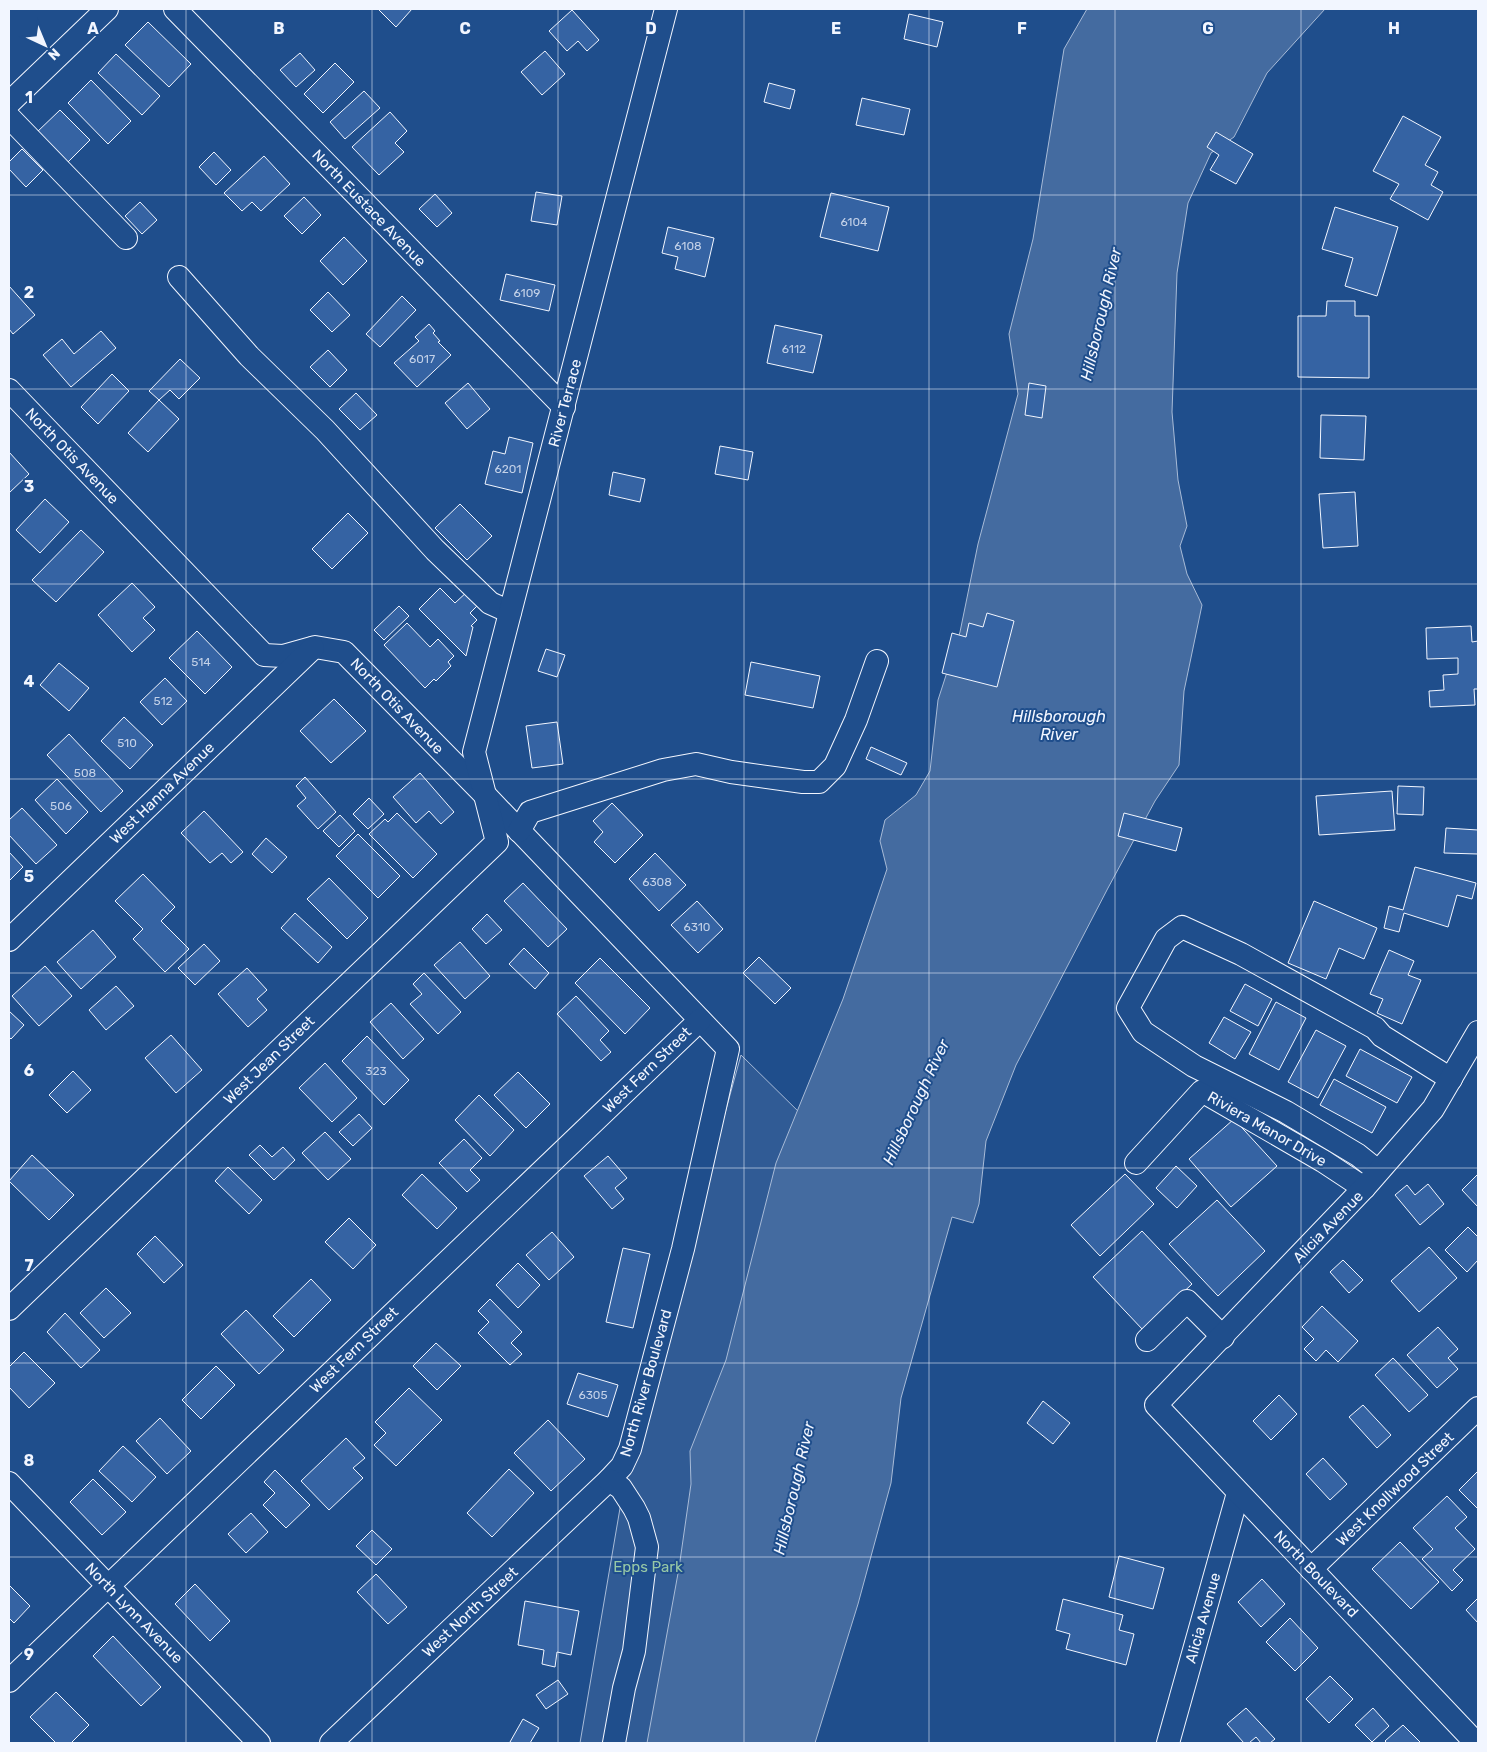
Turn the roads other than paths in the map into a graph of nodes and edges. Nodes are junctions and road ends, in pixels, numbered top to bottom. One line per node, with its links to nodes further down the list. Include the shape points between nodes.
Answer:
1 (107, 9): 4 (street)
2 (175, 9): 9 (street, North Eustace Avenue)
3 (666, 9): 9 (street, River Terrace)
4 (9, 103)
5 (9, 117): 6 (street)
6 (126, 238)
7 (179, 277): 10 (street, via 249,356 325,430 435,550 490,603)
8 (9, 390): 11 (street, North Otis Avenue, via 264,655 283,656)
9 (564, 407): 10 (street, River Terrace)
10 (510, 612): 13 (street, River Terrace, via 474,752)
11 (315, 646): 13 (street, North Otis Avenue, via 344,652); 15 (street, West Hanna Avenue)
12 (877, 661): 14 (street, via 836,766 819,782 731,772 696,764 663,770 530,812)
13 (486, 797): 14 (street, North Otis Avenue); 22 (street, West Jean Street, via 496,842)
14 (519, 831): 16 (street, North Otis Avenue)
15 (9, 939)
16 (700, 1020): 27 (street, North River Boulevard, via 728,1049 683,1249 643,1403 630,1449 622,1466); 31 (street, West Fern Street)
17 (1478, 1032): 18 (street, Alicia Avenue)
18 (1450, 1079): 20 (street, Alicia Avenue, via 1433,1109); 20 (street, via 1382,1036 1375,1028 1241,954 1182,927 1166,939 1128,1008 1143,1032 1194,1066 1286,1112 1350,1150)
19 (1136, 1163): 21 (street, Riviera Manor Drive, via 1202,1091)
20 (1378, 1171): 21 (street, Alicia Avenue)
21 (1364, 1188): 23 (street, Alicia Avenue)
22 (9, 1309)
23 (1223, 1337): 24 (street, via 1187,1301); 25 (street, Alicia Avenue)
24 (1147, 1340)
25 (1156, 1405): 29 (street, North Boulevard)
26 (1478, 1408): 30 (street, West Knollwood Street)
27 (609, 1480): 34 (street, West North Street); 35 (street, via 621,1488 634,1508 647,1547 634,1651)
28 (9, 1484): 31 (street, North Lynn Avenue)
29 (1238, 1493): 30 (street, North Boulevard); 36 (street, Alicia Avenue)
30 (1311, 1569): 37 (street, North Boulevard)
31 (108, 1586): 32 (street, West Fern Street); 33 (street, North Lynn Avenue)
32 (9, 1681)
33 (259, 1743)
34 (331, 1743)
35 (614, 1743)
36 (1168, 1743)
37 (1476, 1743)

